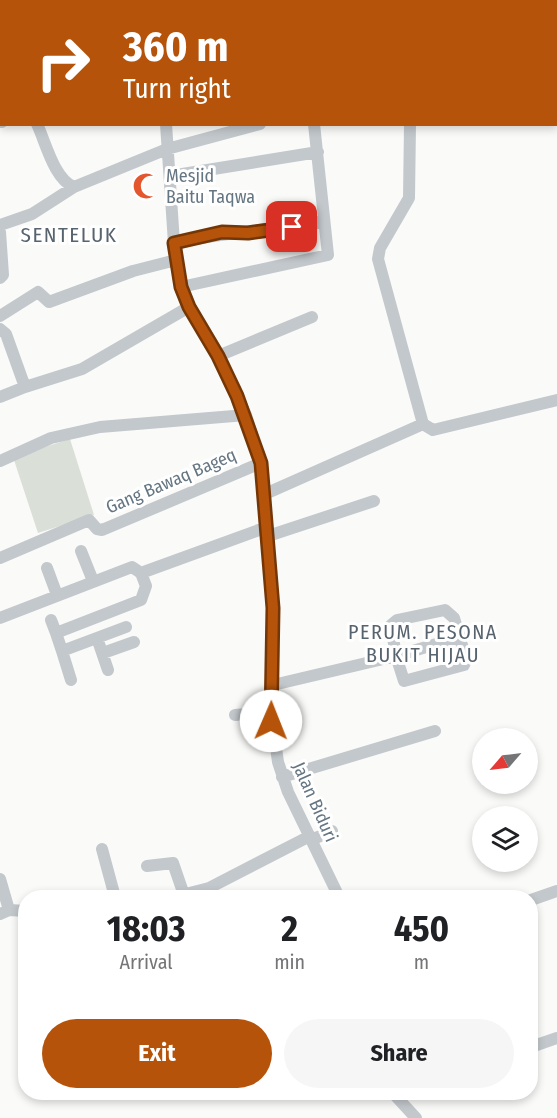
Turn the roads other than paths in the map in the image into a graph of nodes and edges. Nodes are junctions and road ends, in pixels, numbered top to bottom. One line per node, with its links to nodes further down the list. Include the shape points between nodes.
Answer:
1 (38, 126): 9 (street, via 59,173)
2 (166, 126): 6 (street, Jalan Biduri)
3 (253, 126): 6 (street)
4 (314, 126): 7 (street)
5 (410, 126): 26 (street, via 409,198 380,248 378,259)
6 (167, 149): 8 (street, Jalan Biduri); 9 (street)
7 (318, 152): 8 (street); 10 (street)
8 (170, 176): 13 (street, Jalan Biduri)
9 (74, 187): 11 (street, via 32,214)
10 (324, 221): 13 (street, via 248,233 222,232); 16 (street, via 329,251 326,257)
11 (0, 225)
12 (0, 232): 15 (street)
13 (174, 243): 14 (street, Jalan Biduri)
14 (176, 261): 16 (street, Jalan Biduri); 18 (street, via 124,274 54,301 46,301 38,292)
15 (0, 279)
16 (181, 287): 17 (street, Jalan Biduri)
17 (189, 307): 21 (street, Jalan Biduri); 22 (street, via 82,369)
18 (0, 315)
19 (312, 317): 21 (street)
20 (0, 328): 22 (street, via 6,334)
21 (218, 356): 25 (street, Jalan Biduri)
22 (25, 387): 23 (street)
23 (0, 397)
24 (557, 400): 26 (street, via 433,430)
25 (246, 415): 27 (street, via 90,429 51,438); 28 (street, Jalan Biduri)
26 (423, 424): 29 (street)
27 (0, 461)
28 (261, 463): 29 (street, Jalan Biduri); 33 (street, Gang Bawaq Bageq, via 102,530 89,520)
29 (265, 494): 31 (street, Jalan Biduri)
30 (374, 501): 31 (street)
31 (268, 532): 35 (street); 50 (street, Jalan Biduri)
32 (81, 551): 36 (street)
33 (0, 558)
34 (47, 568): 37 (street)
35 (141, 573): 36 (street, via 125,568); 41 (street, via 146,586 141,600)
36 (93, 581): 37 (street)
37 (57, 595): 38 (street)
38 (0, 618)
39 (51, 620): 41 (street)
40 (126, 627): 43 (street)
41 (56, 633): 45 (street)
42 (460, 637): 47 (street); 47 (street, via 466,659 460,668 407,682); 47 (street, via 452,615 445,610 397,620 390,629)
43 (97, 638): 45 (street); 46 (street)
44 (134, 642): 46 (street)
45 (62, 651): 49 (street)
46 (103, 653): 48 (street)
47 (396, 656): 50 (street)
48 (108, 670)
49 (71, 680)
50 (273, 685): 51 (street, Jalan Biduri)
51 (271, 712): 52 (street); 54 (street, Jalan Biduri)
52 (235, 715)
53 (435, 731): 54 (street)
54 (282, 777): 56 (street, Jalan Biduri)
55 (332, 831): 56 (street)
56 (310, 838): 62 (street); 63 (street, Jalan Biduri)
57 (102, 849): 60 (street)
58 (147, 866): 61 (street, via 173,863)
59 (0, 879): 66 (street)
60 (113, 890)
61 (178, 890)
62 (201, 890)
63 (336, 890)
64 (557, 891): 65 (street)
65 (538, 898)
66 (4, 912)
67 (557, 1038): 68 (street)
68 (538, 1045)
69 (399, 1100): 70 (street)
70 (416, 1118)

